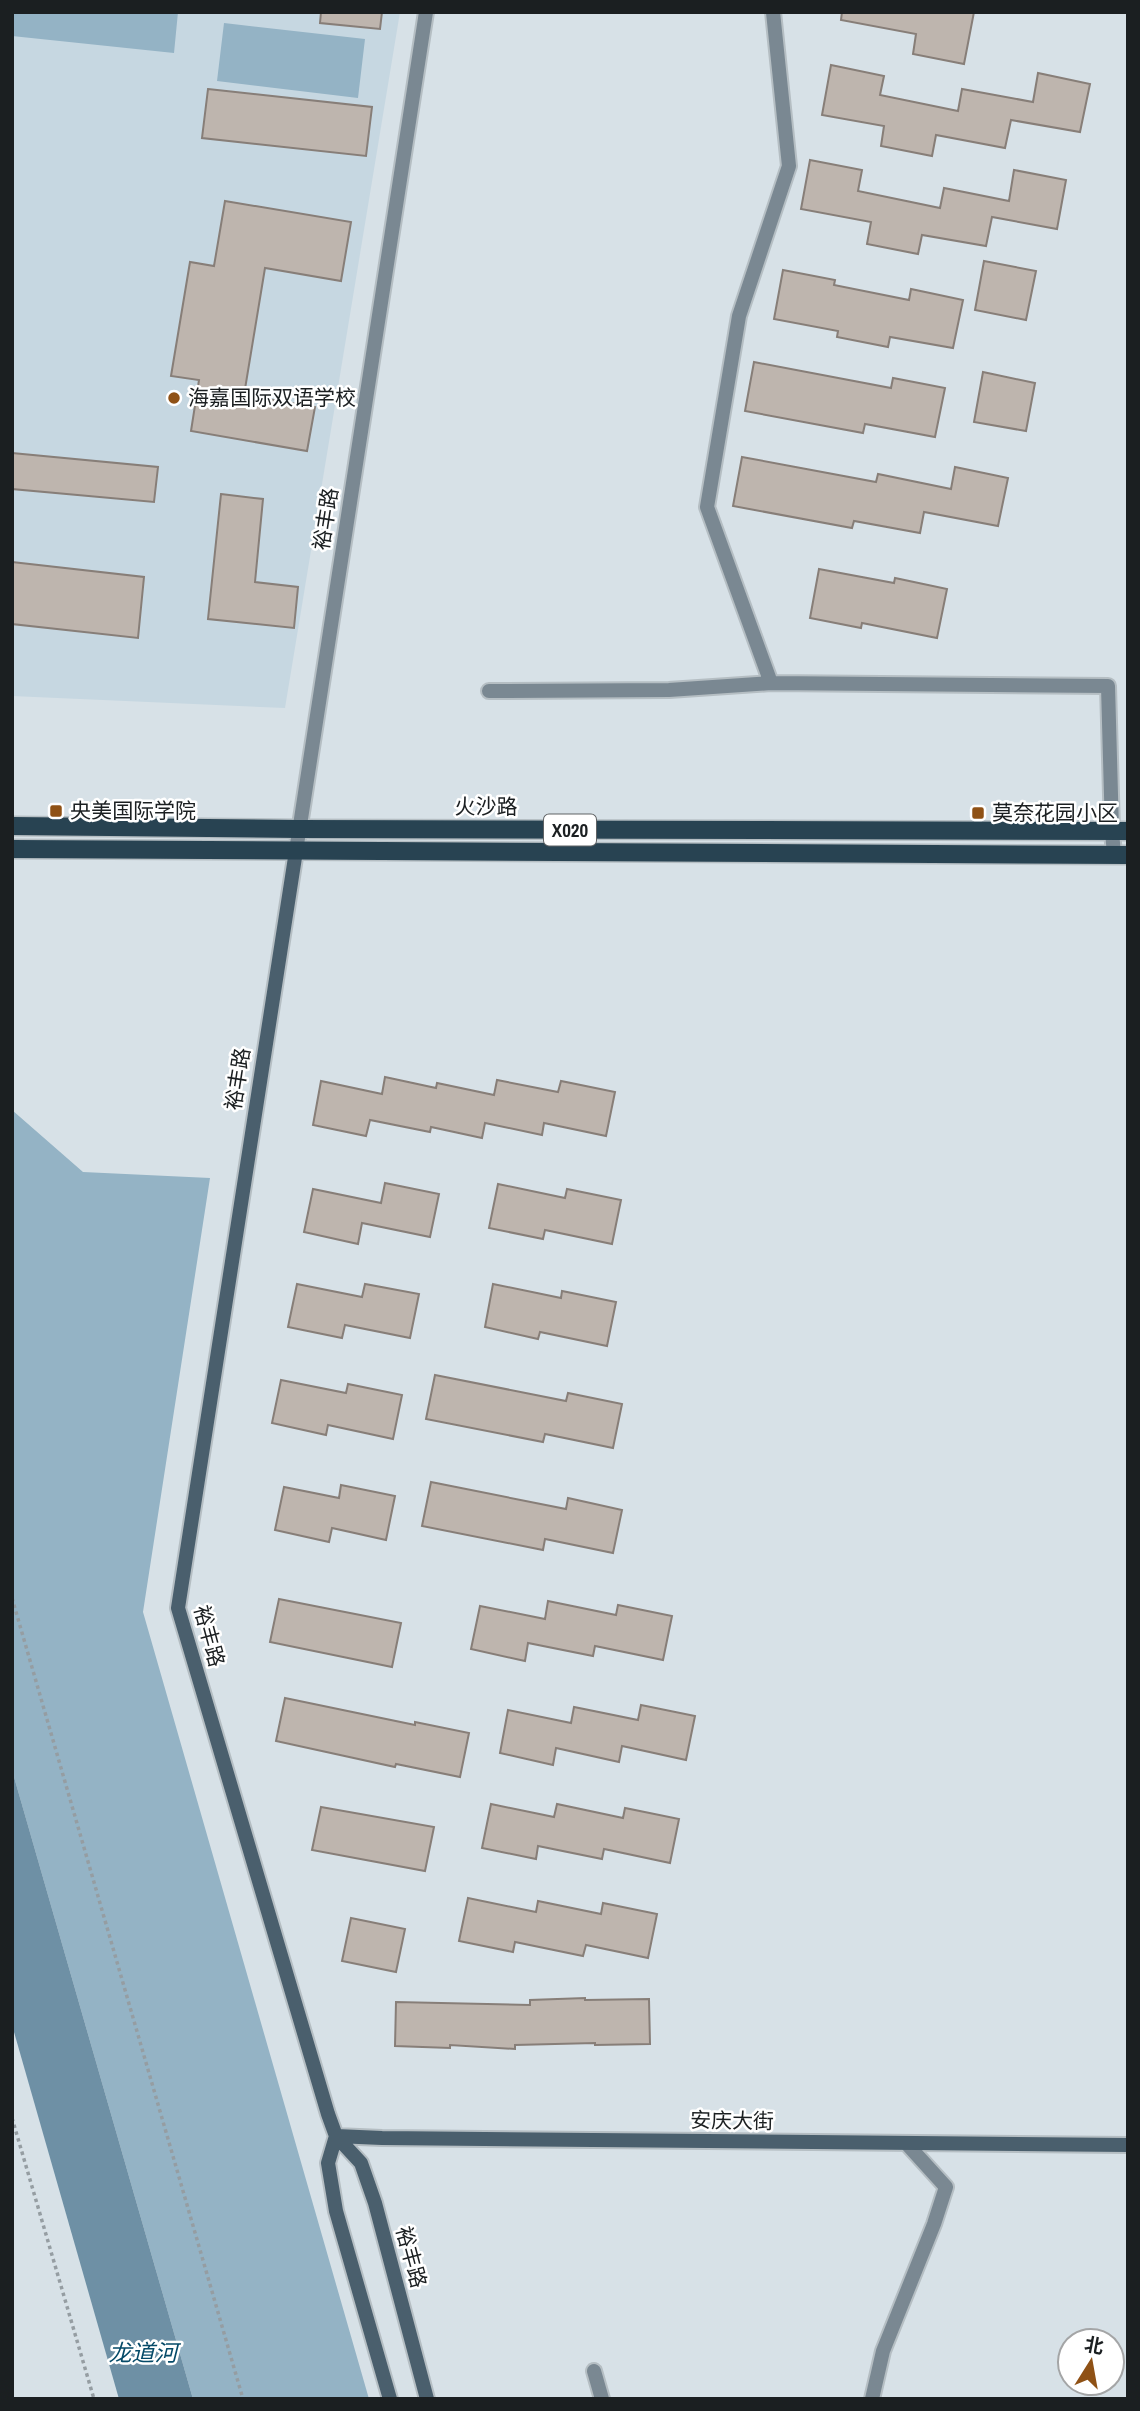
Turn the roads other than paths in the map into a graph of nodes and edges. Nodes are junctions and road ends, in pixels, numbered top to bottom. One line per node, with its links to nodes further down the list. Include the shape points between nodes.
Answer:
1 (426, 12): 6 (street, 裕丰路)
2 (773, 12): 3 (street, via 789,166 739,316 707,507)
3 (771, 683): 4 (street, via 669,690); 7 (street, via 1108,686)
4 (489, 691)
5 (12, 826): 6 (main road, 火沙路 / X020)
6 (298, 829): 7 (main road, 火沙路 / X020); 9 (street, 裕丰路)
7 (1120, 831): 10 (street)
8 (12, 849): 9 (main road, X020)
9 (296, 851): 10 (main road, X020); 11 (street, 裕丰路, via 178,1608)
10 (1121, 855)
11 (336, 2136): 12 (street, 安庆大街); 15 (street, 裕丰路, via 328,2162 336,2211); 16 (street, 裕丰路, via 361,2163 375,2203)
12 (907, 2144): 13 (street, 安庆大街); 18 (street, via 946,2187 883,2351)
13 (1128, 2145)
14 (594, 2371): 17 (street)
15 (390, 2399)
16 (427, 2399)
17 (602, 2399)
18 (872, 2399)

